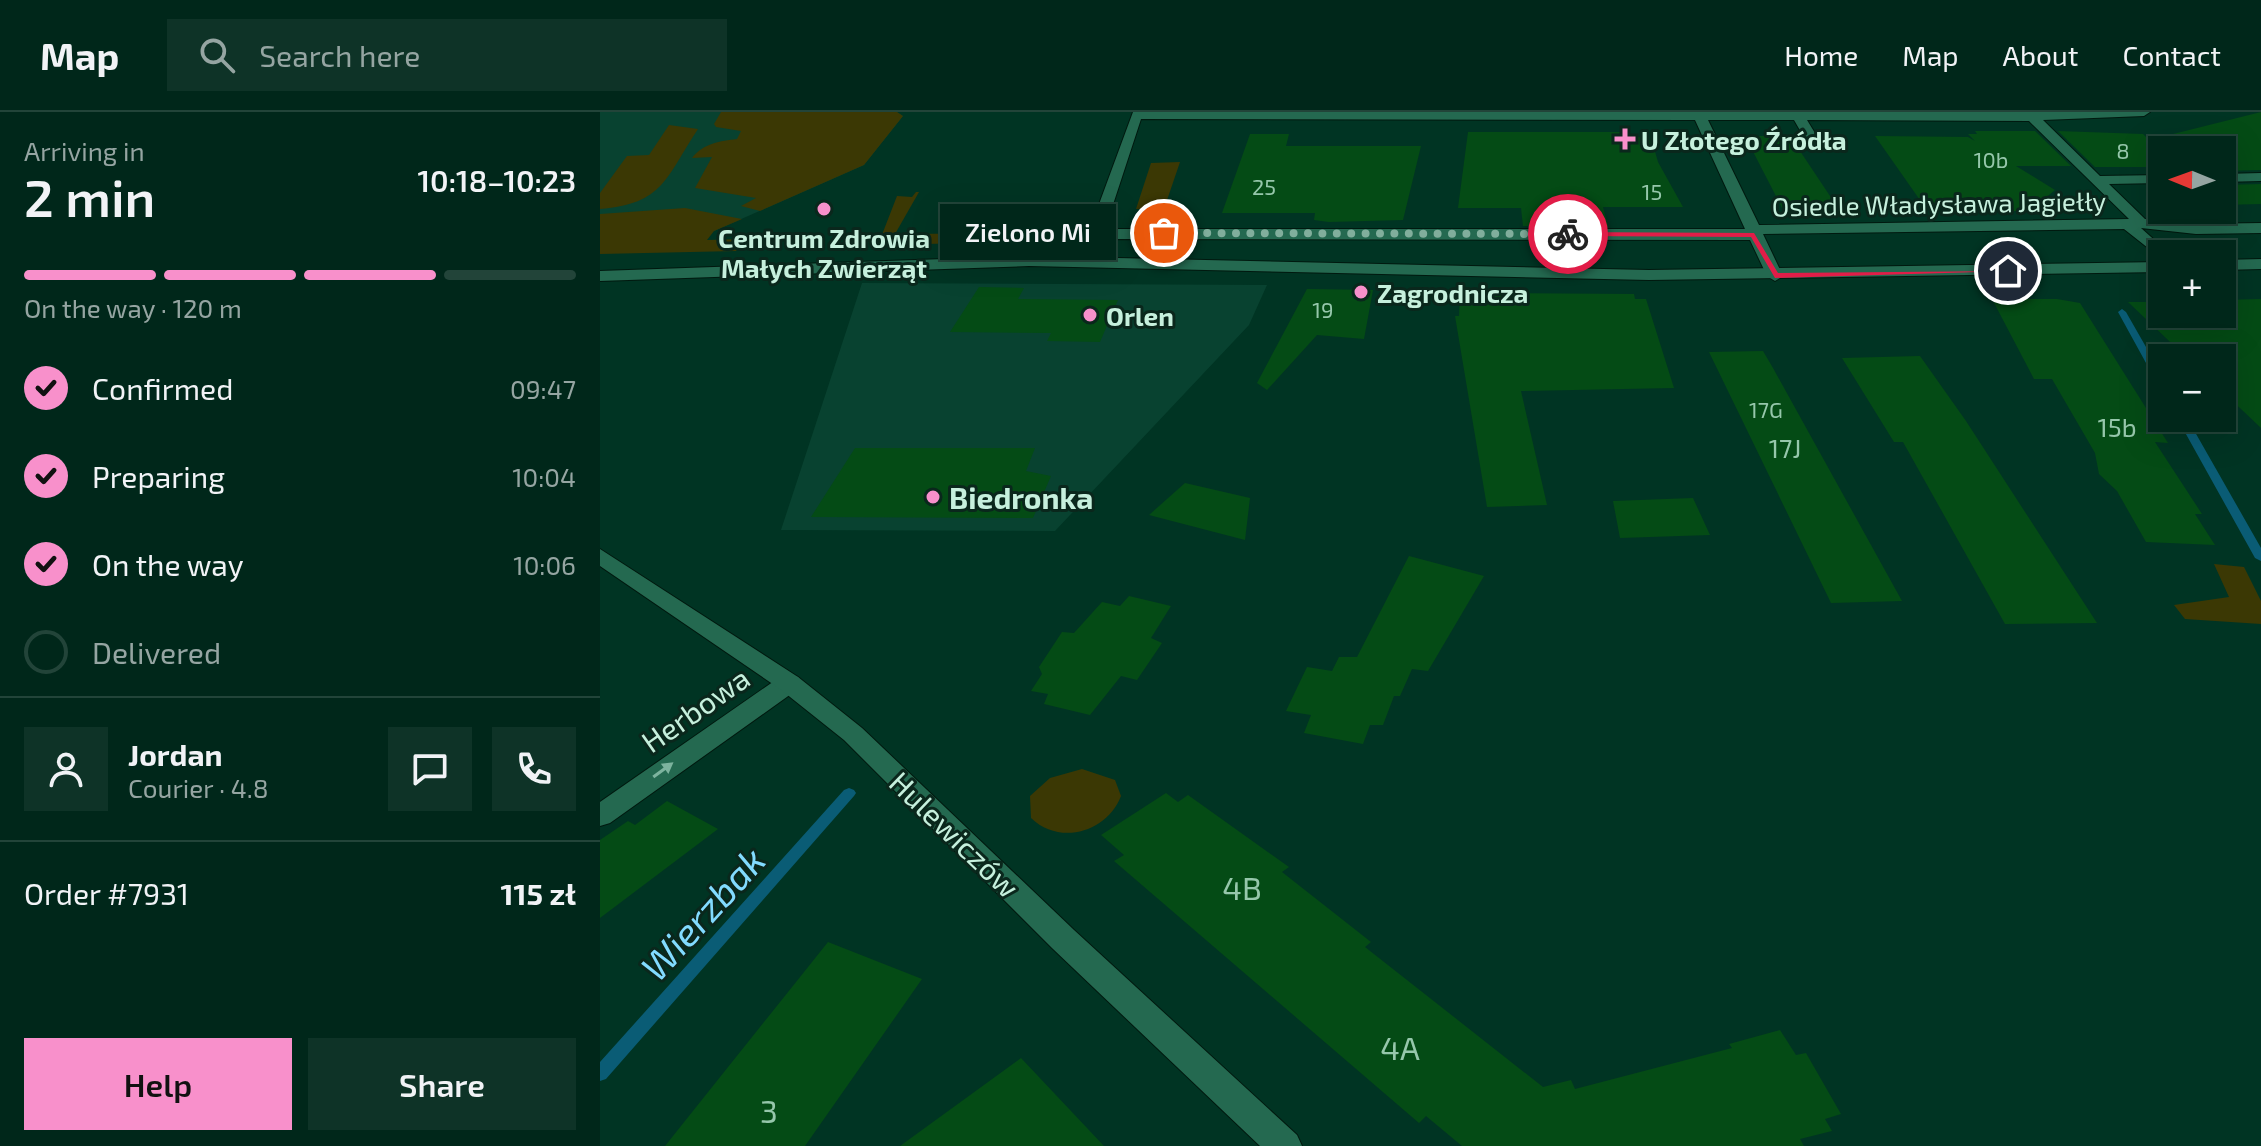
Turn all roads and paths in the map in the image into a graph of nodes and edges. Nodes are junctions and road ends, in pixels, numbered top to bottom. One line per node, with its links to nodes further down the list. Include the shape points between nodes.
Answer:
1 (2144, 112): 4 (street)
2 (1699, 114): 3 (street); 12 (street, Osiedle Władysława Jagiełły); 13 (street, via 1136,115)
3 (1798, 116): 4 (street); 5 (street)
4 (2032, 117): 9 (street, Osiedle Władysława Jagiełły)
5 (1814, 143)
6 (2261, 177): 7 (street)
7 (2236, 178)
8 (2148, 179): 9 (street, Osiedle Władysława Jagiełły)
9 (2096, 180): 10 (street, Osiedle Władysława Jagiełły)
10 (2134, 223): 11 (street, Osiedle Władysława Jagiełły); 12 (street, Osiedle Władysława Jagiełły); 14 (street, Osiedle Władysława Jagiełły)
11 (2261, 228)
12 (1753, 232): 13 (street, Osiedle Władysława Jagiełły); 20 (street, Osiedle Władysława Jagiełły)
13 (1096, 234): 15 (street)
14 (2149, 240)
15 (1079, 262): 19 (street); 20 (street)
16 (2261, 264): 17 (street)
17 (2236, 265)
18 (2148, 267): 20 (street)
19 (600, 274)
20 (1775, 276)
21 (600, 556): 22 (street, Hulewiczów)
22 (789, 683): 23 (street, Herbowa, one-way to 22); 24 (street, Hulewiczów, via 853,734)
23 (600, 816)
24 (1284, 1146)

